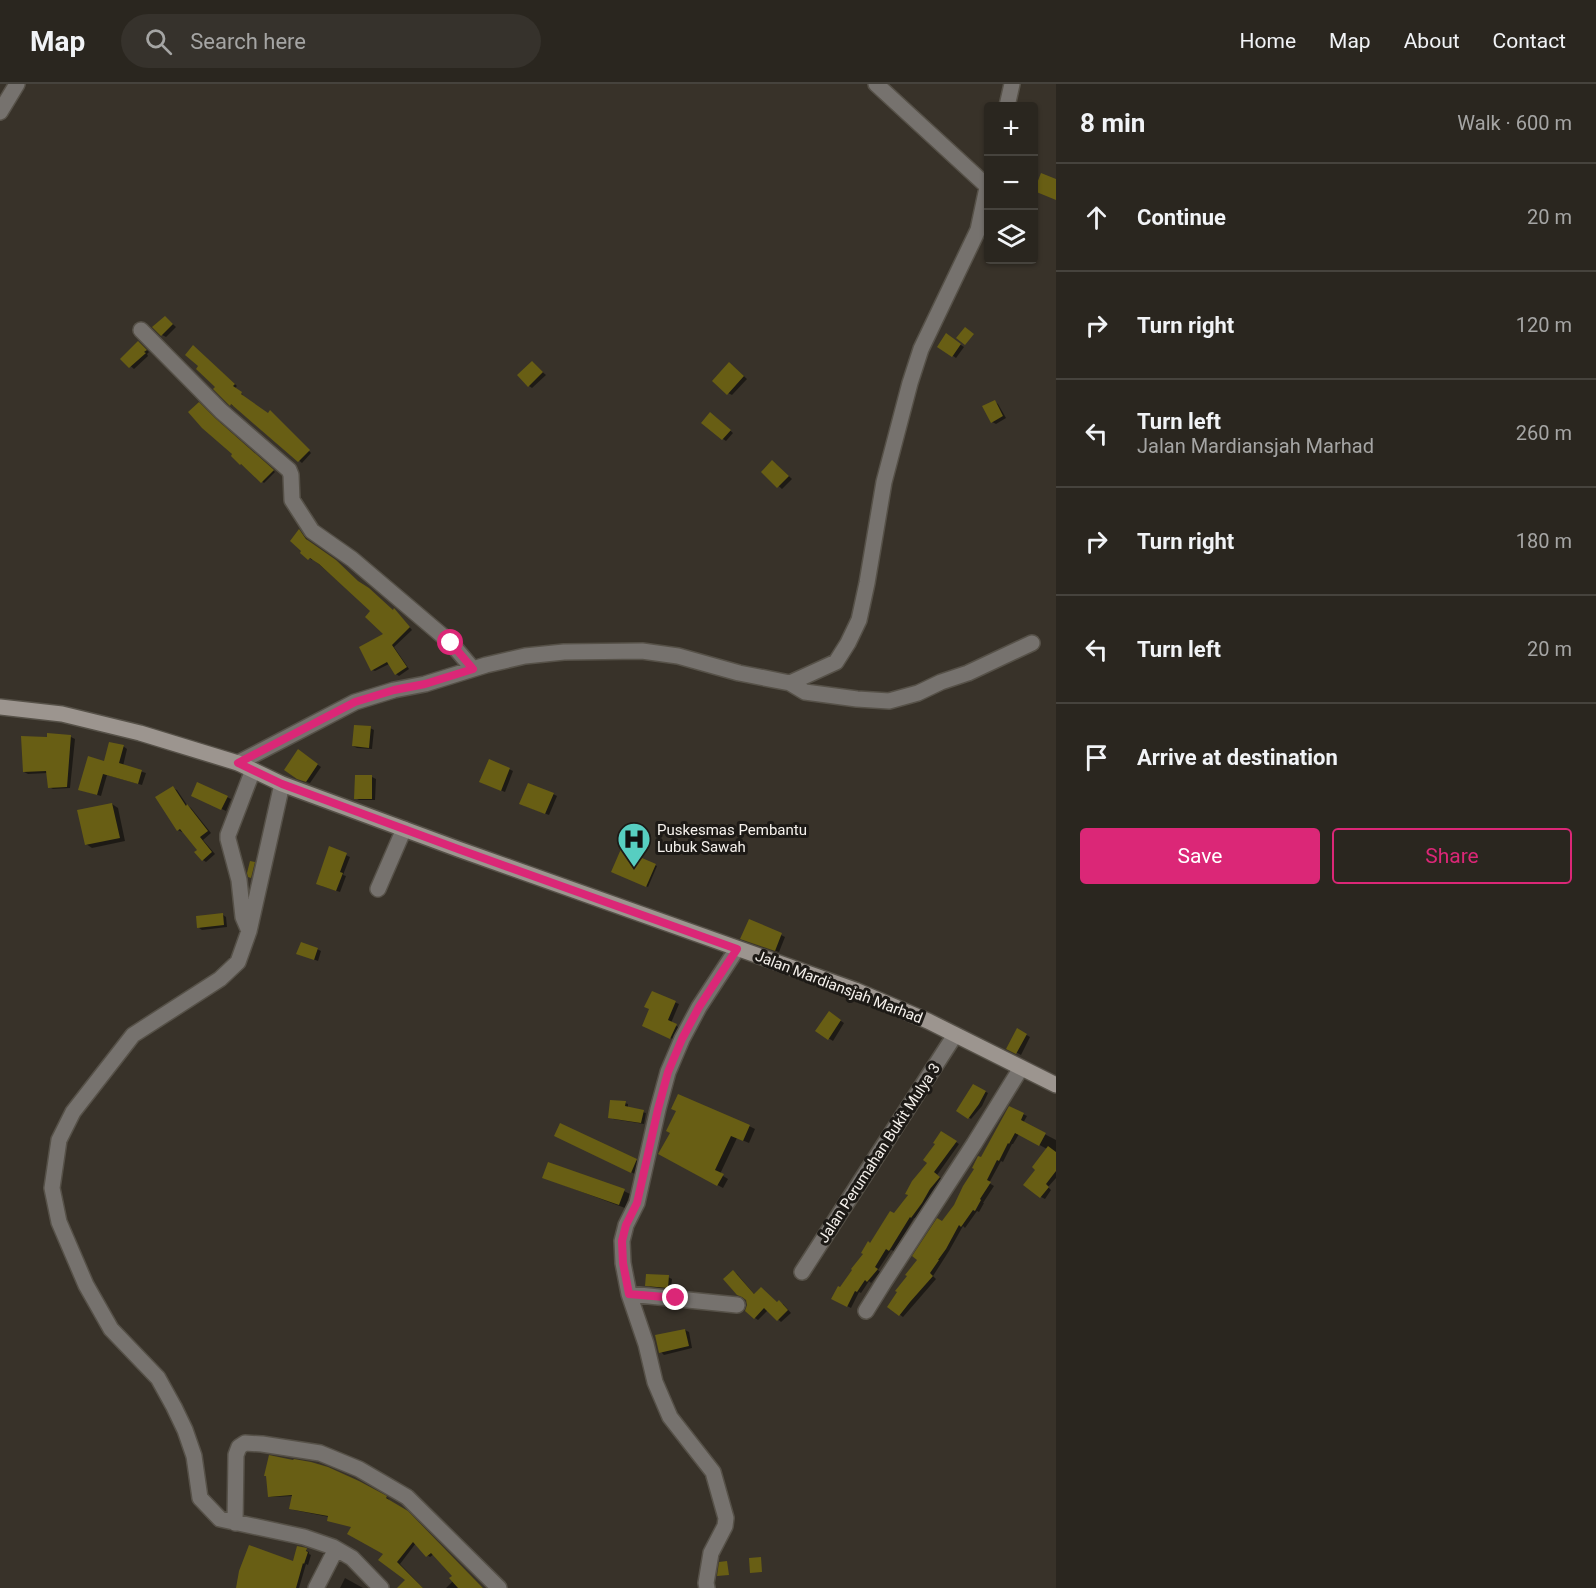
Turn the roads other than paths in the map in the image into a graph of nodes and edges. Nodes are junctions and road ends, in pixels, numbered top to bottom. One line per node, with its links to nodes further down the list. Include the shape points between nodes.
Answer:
1 (17, 84): 5 (street)
2 (876, 84): 6 (street)
3 (1012, 84): 4 (street)
4 (1007, 102)
5 (0, 112)
6 (984, 181)
7 (984, 203): 11 (street, via 978,230 921,349 910,383 884,482 859,620 836,662)
8 (141, 330): 10 (street, via 221,411 288,470 291,500 312,531 352,558 451,643)
9 (1032, 643): 11 (street, via 968,673 889,701 805,692)
10 (473, 669): 11 (street, via 525,656 642,651); 13 (street, via 355,702)
11 (790, 683)
12 (0, 707): 13 (street, Jalan Mardiansjah Marhad, via 62,714)
13 (238, 763): 14 (street, Jalan Mardiansjah Marhad)
14 (253, 770): 15 (street, Jalan Mardiansjah Marhad); 18 (street, via 228,839)
15 (282, 784): 16 (street, Jalan Mardiansjah Marhad); 18 (street)
16 (404, 829): 17 (street); 19 (street, Jalan Mardiansjah Marhad)
17 (378, 889)
18 (249, 931): 27 (street, via 238,962 220,979 133,1035 73,1112 59,1140 52,1188 59,1222 86,1286 111,1329 158,1378 185,1430 194,1456 200,1498 220,1519)
19 (737, 949): 20 (street, Jalan Mardiansjah Marhad, via 855,990); 24 (street, via 699,1007 668,1072 637,1203 622,1241)
20 (955, 1035): 21 (street, Jalan Mardiansjah Marhad); 23 (street, Jalan Perumahan Bukit Mulya 3)
21 (1021, 1068): 22 (street, Jalan Mardiansjah Marhad); 26 (street)
22 (1056, 1085)
23 (802, 1272)
24 (629, 1294): 25 (street); 32 (street, via 655,1382 670,1417 713,1472 726,1518 711,1553)
25 (737, 1305)
26 (866, 1311)
27 (235, 1523): 28 (street, via 304,1537); 31 (street, via 239,1447 245,1443 262,1444 320,1453 407,1497)
28 (336, 1549): 29 (street); 30 (street, via 352,1558)
29 (316, 1588)
30 (381, 1588)
31 (499, 1588)
32 (707, 1588)

